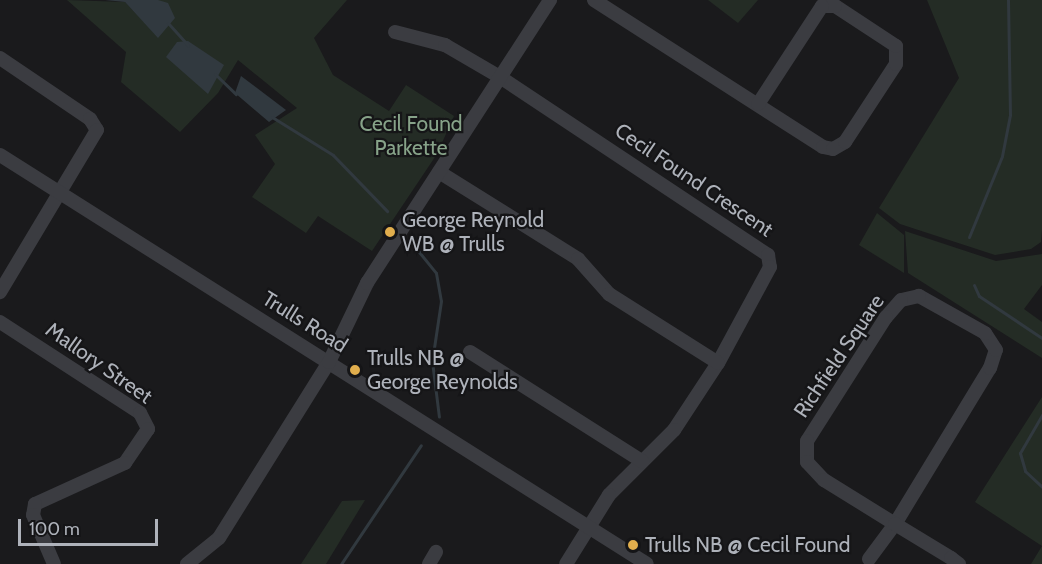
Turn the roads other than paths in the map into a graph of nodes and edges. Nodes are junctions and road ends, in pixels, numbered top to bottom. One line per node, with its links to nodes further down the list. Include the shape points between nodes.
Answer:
1 (550, 0): 5 (street)
2 (594, 0): 6 (street)
3 (395, 32): 5 (street, Cecil Found Crescent, via 445,45)
4 (0, 58): 9 (street, via 95,124 96,138)
5 (500, 77): 8 (street); 14 (street, Cecil Found Crescent, via 768,255 770,267)
6 (758, 104): 6 (street, via 833,149 844,142 896,64 896,46 835,6 822,6)
7 (0, 155): 9 (street, Trulls Road)
8 (439, 172): 13 (street, via 367,283); 14 (street, via 578,259 609,294)
9 (61, 193): 10 (street); 13 (street, Trulls Road)
10 (0, 292)
11 (0, 321): 20 (street, Mallory Street, via 140,413 148,429 125,464 35,504 33,515)
12 (470, 352): 15 (street)
13 (328, 362): 17 (street, Trulls Road); 21 (street, via 219,538)
14 (718, 363): 15 (street, Cecil Found Crescent, via 674,430)
15 (642, 461): 17 (street, Cecil Found Crescent, via 624,476)
16 (895, 524): 16 (street, Richfield Square, via 990,368 996,350 985,333 919,296 902,300 886,317 807,441 807,462 824,480); 19 (street); 25 (street, Richfield Square)
17 (589, 527): 23 (street, Cecil Found Crescent); 24 (street, Trulls Road)
18 (436, 552): 22 (street)
19 (869, 560)
20 (54, 564)
21 (187, 564)
22 (429, 564)
23 (566, 564)
24 (647, 564)
25 (959, 564)

